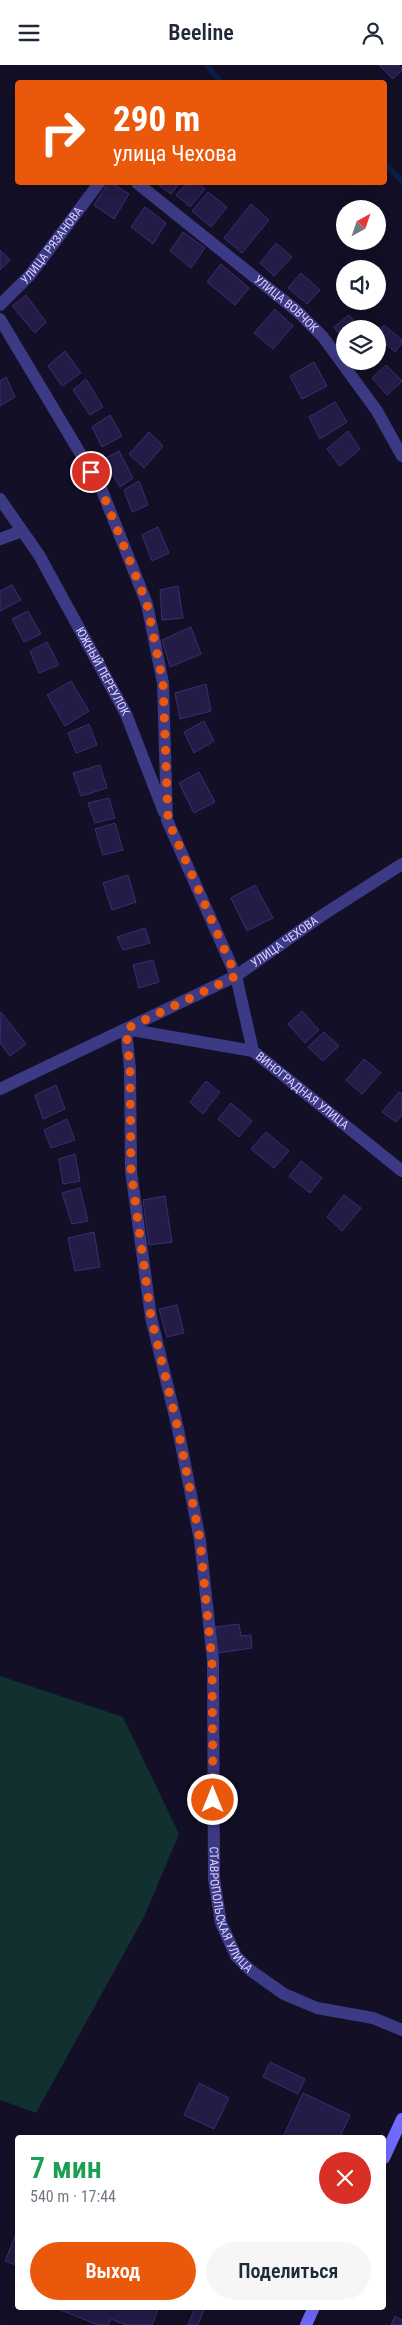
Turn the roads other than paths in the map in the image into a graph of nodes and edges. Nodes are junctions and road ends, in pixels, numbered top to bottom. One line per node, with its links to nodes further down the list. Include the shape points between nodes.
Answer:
1 (98, 185): 3 (street, УЛИЦА РЯЗАНОВА, via 30,275)
2 (140, 185): 5 (street, УЛИЦА ВОВЧОК, via 297,311 323,337 377,411)
3 (0, 305)
4 (0, 319): 9 (street, ВИНОГРАДНАЯ УЛИЦА, via 101,489 147,604 163,683)
5 (402, 456)
6 (0, 499): 7 (street, ЮЖНЫЙ ПЕРЕУЛОК)
7 (22, 531): 8 (street); 9 (street, ЮЖНЫЙ ПЕРЕУЛОК, via 39,555 126,714)
8 (0, 539)
9 (168, 820): 11 (street, ВИНОГРАДНАЯ УЛИЦА)
10 (402, 864): 11 (street, УЛИЦА ЧЕХОВА)
11 (236, 976): 12 (street, УЛИЦА ЧЕХОВА); 13 (street, ВИНОГРАДНАЯ УЛИЦА)
12 (126, 1029): 13 (street); 14 (street, УЛИЦА ЧЕХОВА); 16 (street, СТАВРОПОЛЬСКАЯ УЛИЦА, via 130,1069 131,1171 151,1317 178,1429 201,1550 212,1661 214,1879 221,1923 236,1955 250,1970 284,1994 317,2008 373,2018)
13 (254, 1051): 15 (street, ВИНОГРАДНАЯ УЛИЦА)
14 (0, 1089)
15 (402, 1171)
16 (402, 2029)
17 (402, 2119): 18 (main road)
18 (386, 2154)
19 (313, 2310): 20 (main road)
20 (306, 2325)

